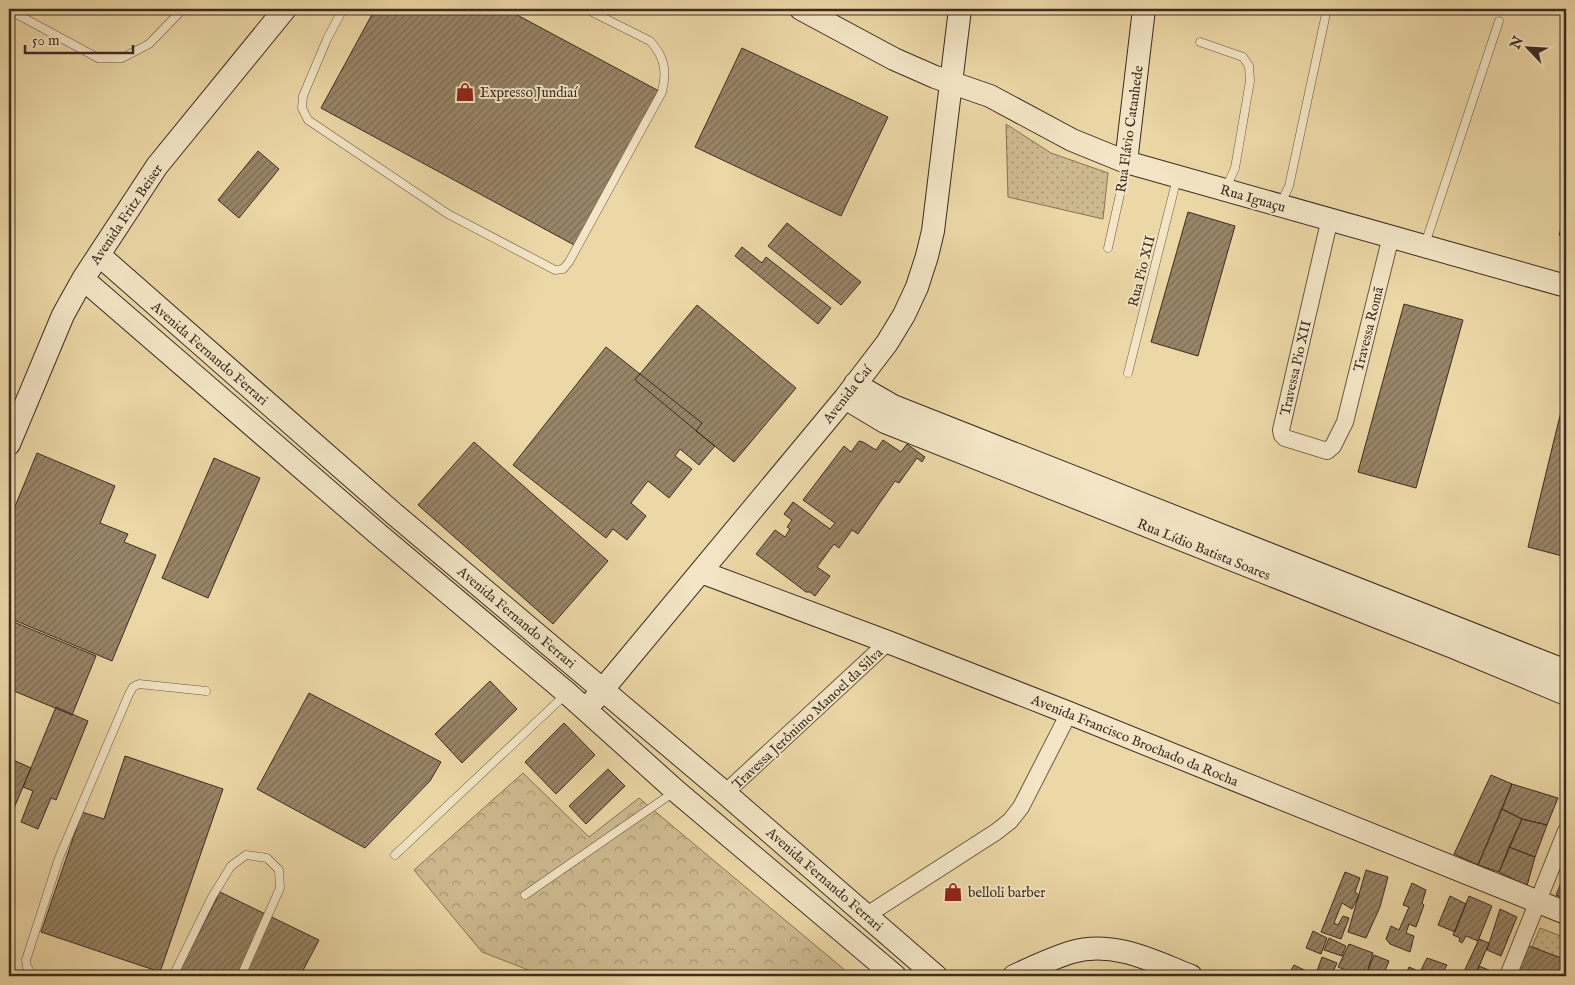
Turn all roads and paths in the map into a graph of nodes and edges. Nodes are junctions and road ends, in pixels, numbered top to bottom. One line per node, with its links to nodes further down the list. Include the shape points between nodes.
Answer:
1 (183, 9): 9 (lane, via 149,44 122,58 98,58)
2 (285, 9): 21 (main road, Avenida Fritz Beiser, via 157,166)
3 (343, 9): 4 (lane, via 303,96 302,108 308,120 448,214 555,270 563,269 569,262 662,92 666,79 658,50 650,42)
4 (586, 9)
5 (801, 9): 12 (main road, Rua Iguaçu, via 894,59)
6 (960, 9): 12 (main road, Avenida Caí)
7 (1144, 9): 13 (main road, Rua Flávio Catanhede)
8 (1327, 9): 16 (lane, via 1289,186)
9 (9, 10)
10 (1500, 20): 19 (lane)
11 (1200, 42): 15 (lane, via 1243,57 1249,66 1250,81 1236,168)
12 (951, 82): 13 (main road, Rua Iguaçu, via 990,96 1072,140); 27 (main road, Avenida Caí, via 933,231 917,287 887,343)
13 (1126, 162): 14 (main road, Rua Iguaçu); 20 (lane, Rua Flávio Catanhede)
14 (1177, 176): 15 (main road, Rua Iguaçu); 25 (lane, Rua Pio XII)
15 (1226, 190): 16 (main road, Rua Iguaçu)
16 (1280, 205): 17 (main road, Rua Iguaçu)
17 (1331, 220): 18 (main road, Rua Iguaçu); 28 (street, Travessa Pio XII, via 1281,430 1285,438 1327,451)
18 (1391, 236): 19 (main road, Rua Iguaçu); 28 (street, Travessa Romã)
19 (1424, 246): 23 (main road, Rua Iguaçu)
20 (1108, 248)
21 (98, 256): 22 (main road, Avenida Fritz Beiser); 24 (main road, Avenida Fernando Ferrari)
22 (83, 279): 26 (main road, Avenida Fernando Ferrari); 29 (main road, Avenida Fritz Beiser, via 63,315)
23 (1566, 286)
24 (226, 368): 26 (main road); 30 (main road, Avenida Fernando Ferrari)
25 (1128, 373)
26 (209, 388): 31 (main road, Avenida Fernando Ferrari)
27 (850, 391): 32 (main road, Avenida Caí); 34 (main road, Rua Lídio Batista Soares, via 885,422 953,439)
28 (1345, 422)
29 (9, 444)
30 (393, 513): 31 (main road); 36 (main road, Avenida Fernando Ferrari)
31 (378, 534): 38 (main road, Avenida Fernando Ferrari)
32 (701, 572): 33 (main road, Avenida Francisco Brochado da Rocha); 36 (main road, Avenida Caí)
33 (888, 642): 41 (main road, Avenida Francisco Brochado da Rocha); 43 (street, Travessa Jerônimo Manoel da Silva)
34 (1510, 660): 35 (main road, Rua Lídio Batista Soares); 39 (main road, Rua Lídio Batista Soares)
35 (1566, 671)
36 (604, 690): 40 (main road, Avenida Caí); 43 (main road, Avenida Fernando Ferrari)
37 (206, 691): 50 (lane, via 139,684 128,694 59,858 26,960)
38 (567, 693): 40 (main road, Avenida Fernando Ferrari); 45 (lane)
39 (1566, 694)
40 (585, 710): 42 (main road, Avenida Fernando Ferrari)
41 (1069, 714): 47 (main road, Avenida Francisco Brochado da Rocha); 49 (street, via 1022,807 1010,821)
42 (676, 790): 46 (lane); 53 (main road, Avenida Fernando Ferrari)
43 (725, 793): 49 (main road, Avenida Fernando Ferrari)
44 (1566, 831): 47 (street)
45 (396, 855)
46 (525, 895)
47 (1538, 902): 48 (main road, Avenida Francisco Brochado da Rocha); 57 (street)
48 (1566, 913)
49 (867, 915): 54 (main road, Avenida Fernando Ferrari)
50 (34, 976)
51 (173, 976): 52 (lane, via 212,897 231,866 246,855 267,858 279,870 280,888)
52 (241, 976)
53 (895, 976)
54 (936, 976)
55 (1014, 976): 56 (main road, via 1073,951 1094,948 1134,953)
56 (1191, 976)
57 (1508, 976)

